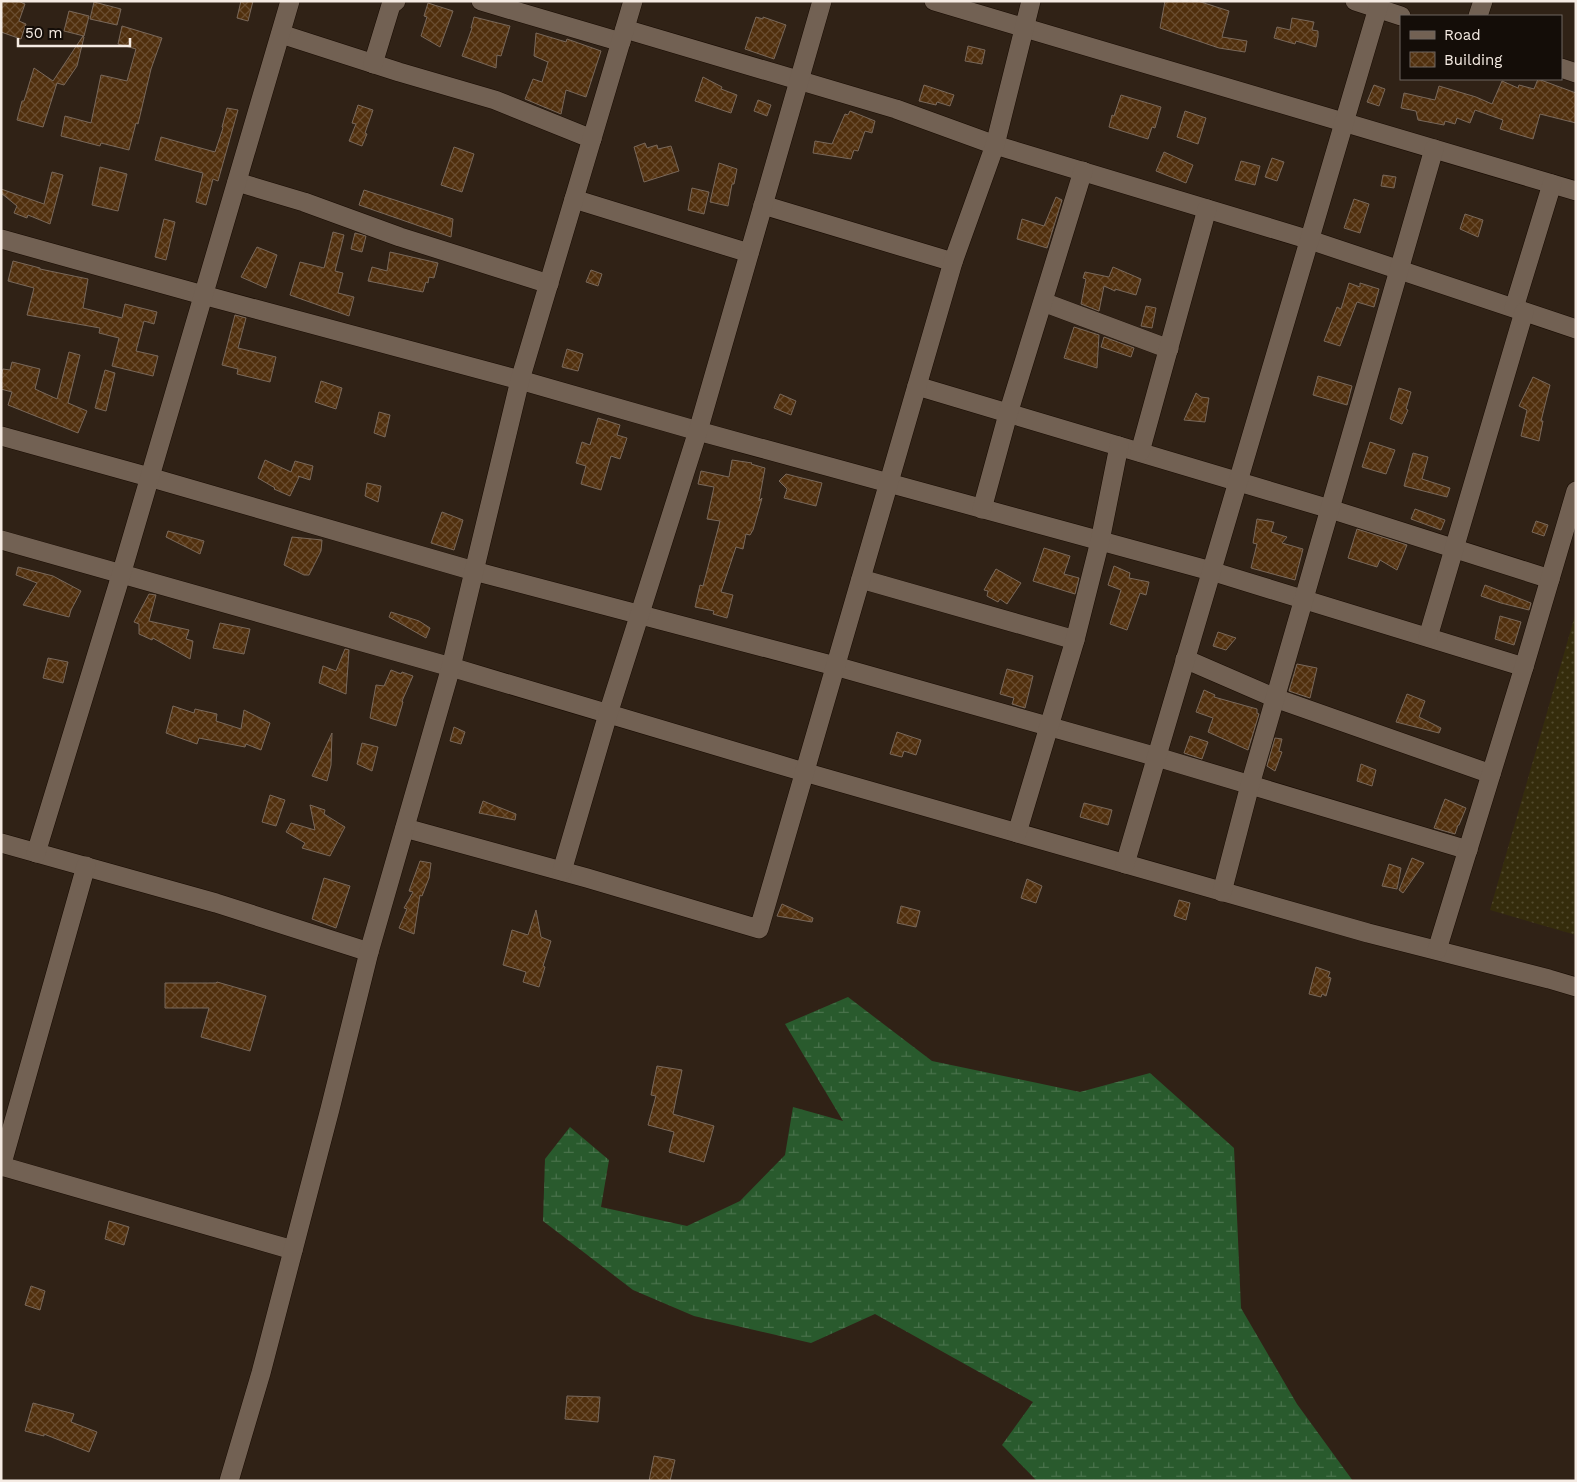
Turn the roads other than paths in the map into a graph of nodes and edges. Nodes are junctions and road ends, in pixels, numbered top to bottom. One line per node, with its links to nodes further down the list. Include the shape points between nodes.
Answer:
1 (290, 1): 14 (street)
2 (396, 1): 16 (street, via 391,5)
3 (481, 1): 15 (street)
4 (633, 1): 15 (street)
5 (822, 1): 19 (street)
6 (934, 1): 13 (street)
7 (1031, 1): 13 (street)
8 (1355, 1): 10 (street)
9 (1482, 1): 11 (street)
10 (1379, 5): 12 (street); 20 (street)
11 (1478, 15)
12 (1400, 16)
13 (1024, 27): 20 (street); 22 (street)
14 (280, 34): 16 (street); 25 (street)
15 (623, 36): 19 (street); 21 (street)
16 (373, 64): 21 (street, via 496,100)
17 (1562, 68): 18 (street)
18 (1576, 73)
19 (799, 81): 22 (street, via 896,109); 29 (street)
20 (1344, 123): 23 (street); 32 (street)
21 (592, 139): 28 (street)
22 (995, 145): 24 (street); 34 (street)
23 (1434, 149): 26 (street); 35 (street)
24 (1083, 171): 30 (street); 38 (street)
25 (237, 182): 36 (street); 37 (street)
26 (1552, 184): 27 (street); 39 (street)
27 (1576, 191)
28 (574, 199): 33 (street); 36 (street)
29 (763, 205): 33 (street); 34 (street)
30 (1207, 209): 32 (street); 41 (street)
31 (1, 239): 37 (street)
32 (1310, 240): 35 (street); 50 (street)
33 (749, 253): 45 (street)
34 (953, 262): 43 (street)
35 (1400, 269): 39 (street); 54 (street)
36 (549, 284): 42 (street)
37 (203, 296): 42 (street); 49 (street)
38 (1043, 302): 41 (street); 44 (street)
39 (1519, 310): 40 (street); 57 (street)
40 (1576, 329)
41 (1168, 349): 48 (street)
42 (520, 380): 45 (street); 58 (street)
43 (917, 386): 44 (street); 51 (street)
44 (1008, 414): 47 (street); 53 (street)
45 (698, 431): 51 (street); 64 (street)
46 (1, 436): 49 (street)
47 (1119, 446): 48 (street); 56 (street)
48 (1140, 452): 50 (street)
49 (149, 477): 58 (street); 60 (street)
50 (1238, 481): 54 (street); 59 (street)
51 (888, 484): 53 (street); 61 (street)
52 (1576, 491): 62 (street)
53 (982, 509): 56 (street)
54 (1330, 510): 57 (street); 63 (street)
55 (1, 540): 60 (street)
56 (1100, 541): 59 (street); 66 (street)
57 (1454, 549): 62 (street); 65 (street)
58 (474, 571): 64 (street); 69 (street)
59 (1211, 571): 63 (street); 67 (street)
60 (122, 575): 69 (street); 82 (street)
61 (861, 579): 66 (street); 68 (street)
62 (1550, 579): 70 (street)
63 (1304, 600): 65 (street); 71 (street)
64 (640, 614): 68 (street); 72 (street)
65 (1428, 638): 70 (street)
66 (1075, 640): 73 (street)
67 (1185, 659): 71 (street); 74 (street)
68 (835, 666): 73 (street); 75 (street)
69 (451, 667): 72 (street); 78 (street)
70 (1524, 667): 76 (street)
71 (1275, 698): 76 (street); 77 (street)
72 (608, 714): 75 (street); 85 (street)
73 (1049, 727): 74 (street); 79 (street)
74 (1156, 757): 77 (street); 83 (street)
75 (804, 772): 79 (street); 85 (street, via 759,929)
76 (1491, 774): 81 (street)
77 (1250, 785): 81 (street); 86 (street)
78 (405, 828): 85 (street); 88 (street)
79 (1017, 833): 83 (street)
80 (1, 843): 82 (street)
81 (1468, 850): 87 (street)
82 (36, 853): 84 (street)
83 (1125, 864): 86 (street)
84 (86, 866): 88 (street); 90 (street)
85 (562, 871)
86 (1222, 892): 87 (street)
87 (1437, 950): 89 (street)
88 (369, 952): 91 (street)
89 (1576, 987)
90 (1, 1166): 91 (street)
91 (293, 1250): 92 (street)
92 (230, 1481)

